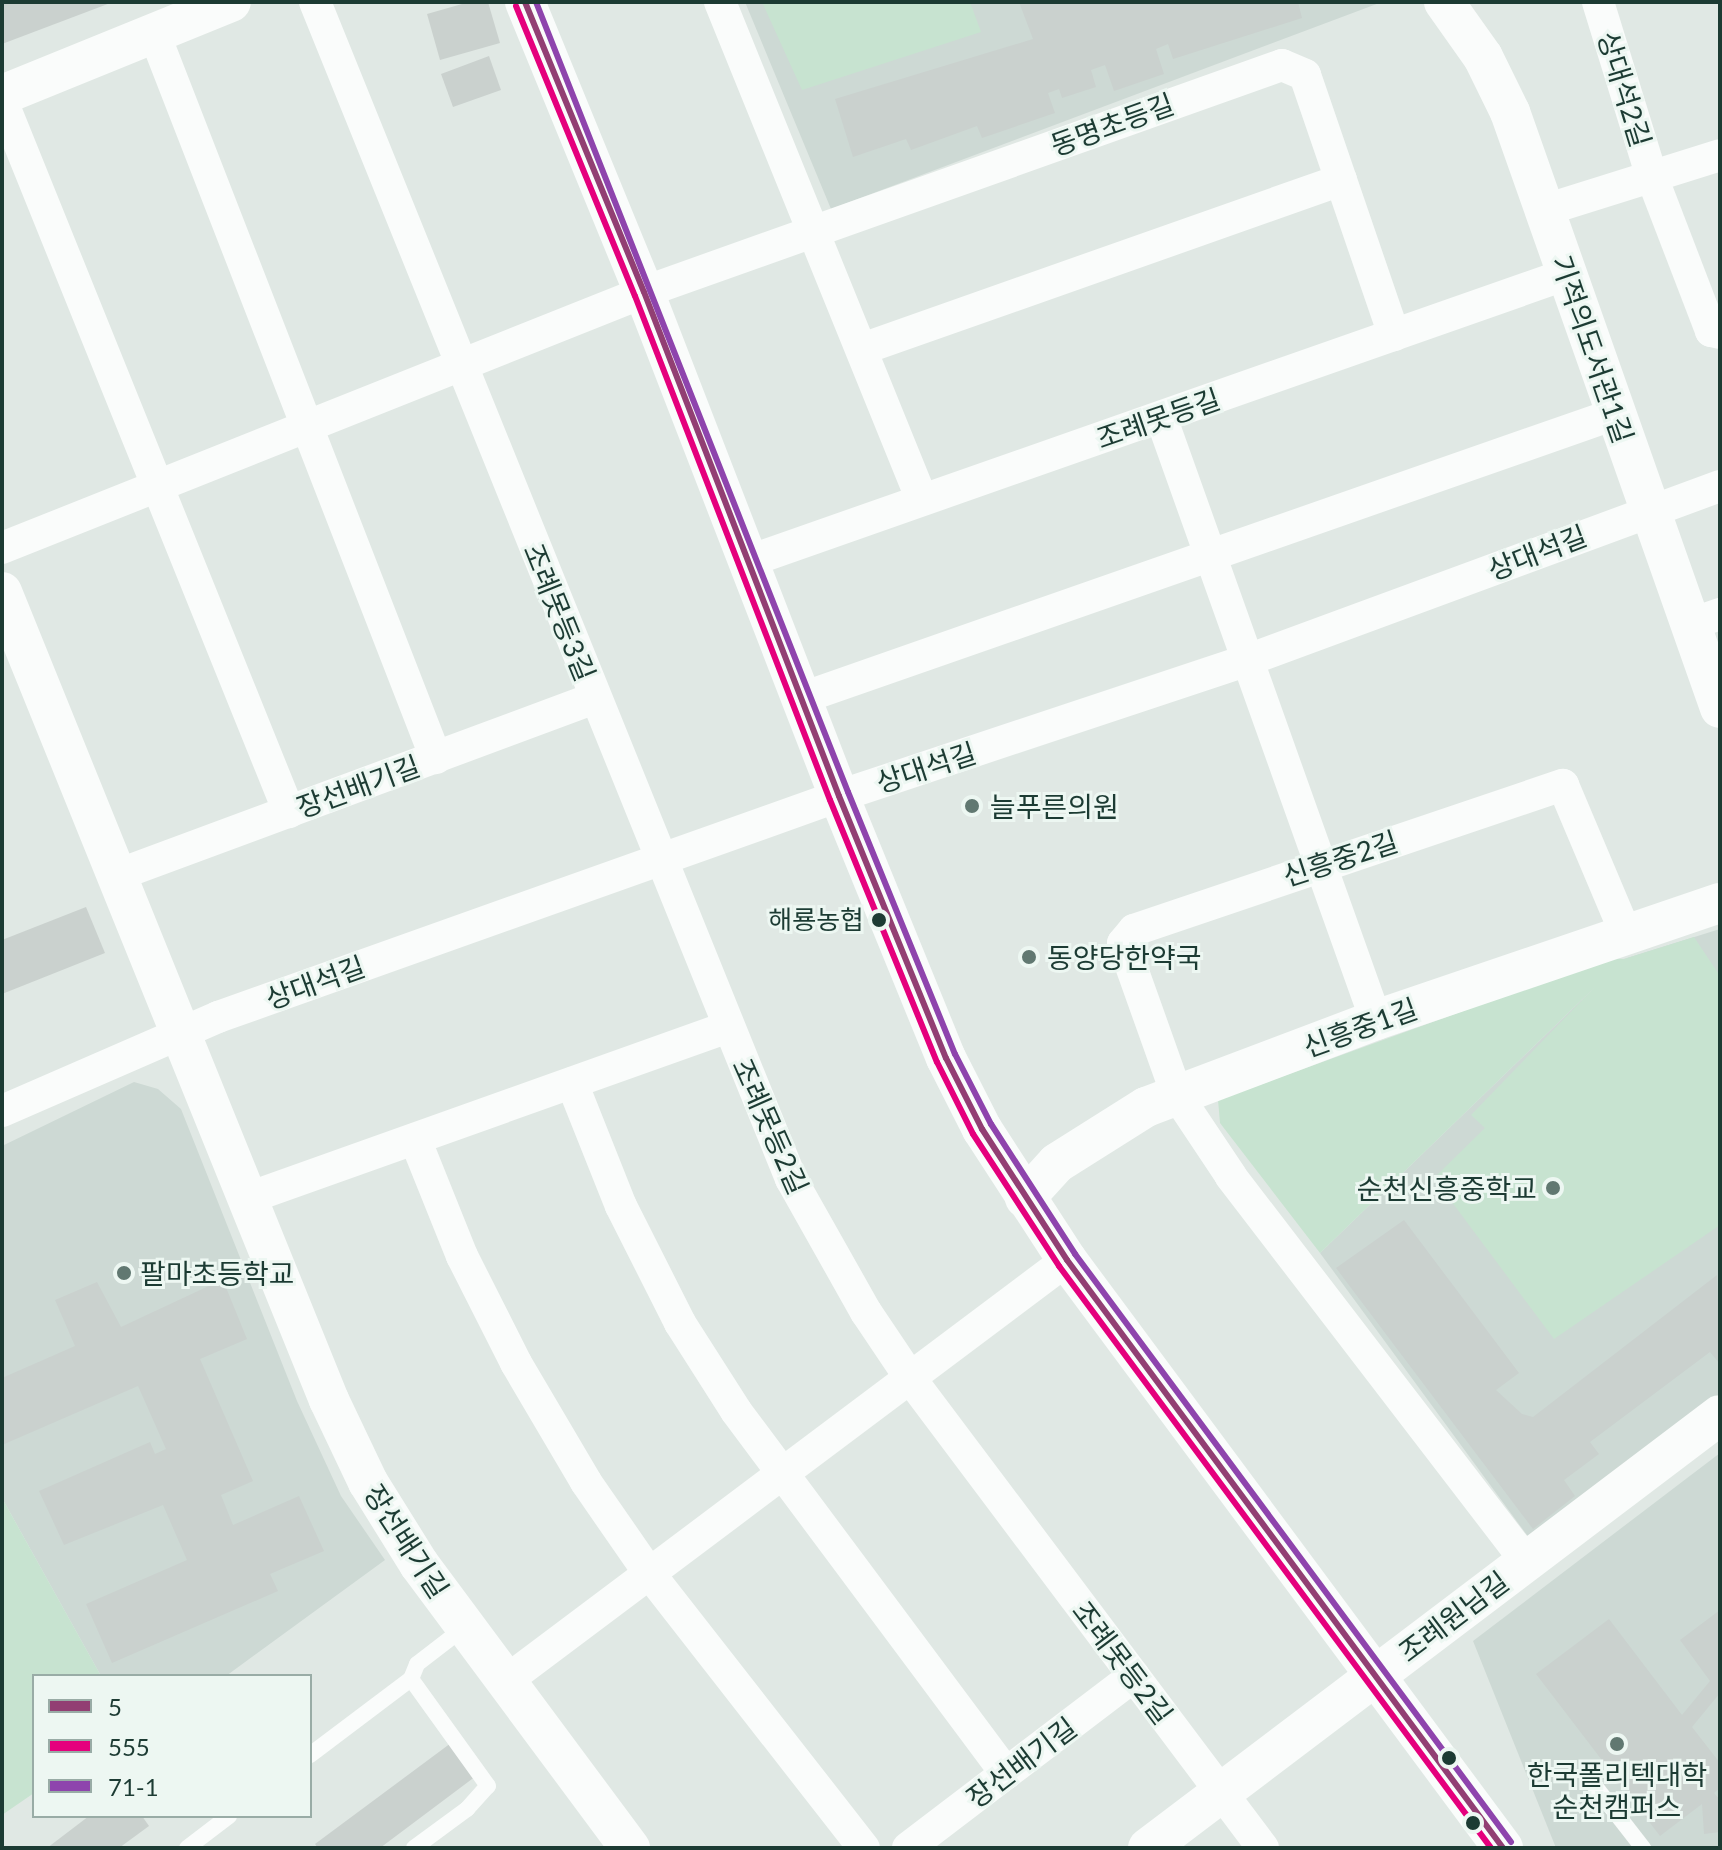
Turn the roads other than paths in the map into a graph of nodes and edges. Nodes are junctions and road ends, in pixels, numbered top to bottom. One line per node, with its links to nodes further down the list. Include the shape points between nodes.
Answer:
1 (231, 2): 7 (street)
2 (315, 2): 19 (street, 조례못등3길)
3 (525, 2): 15 (street)
4 (720, 2): 13 (street)
5 (1444, 2): 12 (street, 기적의도서관1길, via 1496,79)
6 (1598, 2): 10 (street, 상대석2길)
7 (154, 33): 8 (street); 22 (street)
8 (2, 98): 23 (street)
9 (1720, 155): 10 (street, 상대석2길)
10 (1652, 177): 12 (street); 16 (street, 상대석2길, via 1711,331)
11 (1341, 180): 13 (street, 동명초등길, via 1305,75 1282,65); 17 (street, 동명초등길); 18 (street)
12 (1545, 210): 14 (street, 기적의도서관1길)
13 (814, 230): 15 (street, 동명초등길); 18 (street)
14 (1567, 274): 17 (street, 조례못등길); 20 (street, 기적의도서관1길)
15 (644, 292): 19 (street); 29 (street)
16 (1720, 333)
17 (1394, 335): 21 (street, 조례못등길)
18 (862, 349): 25 (street)
19 (461, 365): 22 (street); 33 (street, 조례못등3길)
20 (1615, 414): 26 (street, 기적의도서관1길); 28 (street)
21 (1161, 417): 25 (street, 조례못등길); 28 (street)
22 (307, 426): 23 (street); 36 (street)
23 (157, 486): 27 (street); 38 (street)
24 (1720, 486): 26 (street, 상대석길)
25 (922, 500): 29 (street, 조례못등길)
26 (1649, 510): 31 (street, 기적의도서관1길); 32 (street, 상대석길)
27 (2, 548)
28 (1211, 555): 32 (street); 34 (street)
29 (749, 561): 34 (street)
30 (2, 592): 41 (street, 장선배기길)
31 (1705, 619): 35 (street, 기적의도서관1길)
32 (1248, 660): 37 (street, 상대석길); 40 (street)
33 (595, 698): 36 (street, 장선배기길); 39 (street, 조례못등3길)
34 (802, 698): 37 (street)
35 (1720, 708)
36 (436, 758): 38 (street, 장선배기길)
37 (839, 796): 39 (street, 상대석길); 52 (street, via 946,1058)
38 (289, 812): 41 (street, 장선배기길)
39 (660, 860): 45 (street, 조례못등2길); 46 (street, 상대석길)
40 (1320, 863): 43 (street, 신흥중2길, via 1563,785); 44 (street); 48 (street, 신흥중2길, via 1126,937 1123,951)
41 (120, 874): 46 (street, 장선배기길)
42 (1720, 903): 43 (street, 신흥중1길)
43 (1626, 934): 44 (street, 신흥중1길)
44 (1376, 1020): 48 (street, 신흥중1길)
45 (728, 1027): 47 (street); 54 (street, 조례못등2길, via 791,1179)
46 (182, 1030): 49 (street, 상대석길); 51 (street, 장선배기길)
47 (572, 1083): 50 (street); 56 (street, via 621,1206 680,1323)
48 (1177, 1095): 52 (street, 신흥중1길, via 1146,1107 1057,1163); 57 (street, via 1231,1176)
49 (2, 1111)
50 (415, 1139): 51 (street); 58 (street, via 462,1256 516,1363 586,1482)
51 (251, 1197): 59 (street, 장선배기길, via 329,1400 368,1482)
52 (1025, 1198): 53 (street)
53 (1067, 1260): 54 (street); 61 (street)
54 (910, 1378): 56 (street); 60 (street, 조례못등2길)
55 (1720, 1415): 57 (street, 조례원님길)
56 (782, 1475): 58 (street); 65 (street)
57 (1526, 1561): 61 (street, 조례원님길)
58 (649, 1573): 63 (street); 72 (street)
59 (465, 1627): 62 (lane, via 417,1664); 63 (street, 장선배기길)
60 (1134, 1676): 65 (street, 장선배기길); 67 (street, 조례못등2길)
61 (1373, 1677): 67 (street, 조례원님길); 76 (street)
62 (411, 1679): 64 (lane); 70 (lane, via 488,1786)
63 (506, 1681): 71 (street, 장선배기길)
64 (312, 1753)
65 (1006, 1773): 73 (street, 장선배기길)
66 (1594, 1785): 77 (lane)
67 (1221, 1792): 74 (street, 조례원님길); 75 (street, 조례못등2길)
68 (226, 1818): 69 (lane)
69 (187, 1848)
70 (414, 1848)
71 (630, 1848)
72 (864, 1848)
73 (908, 1848)
74 (1148, 1848)
75 (1263, 1848)
76 (1503, 1848)
77 (1643, 1848)

